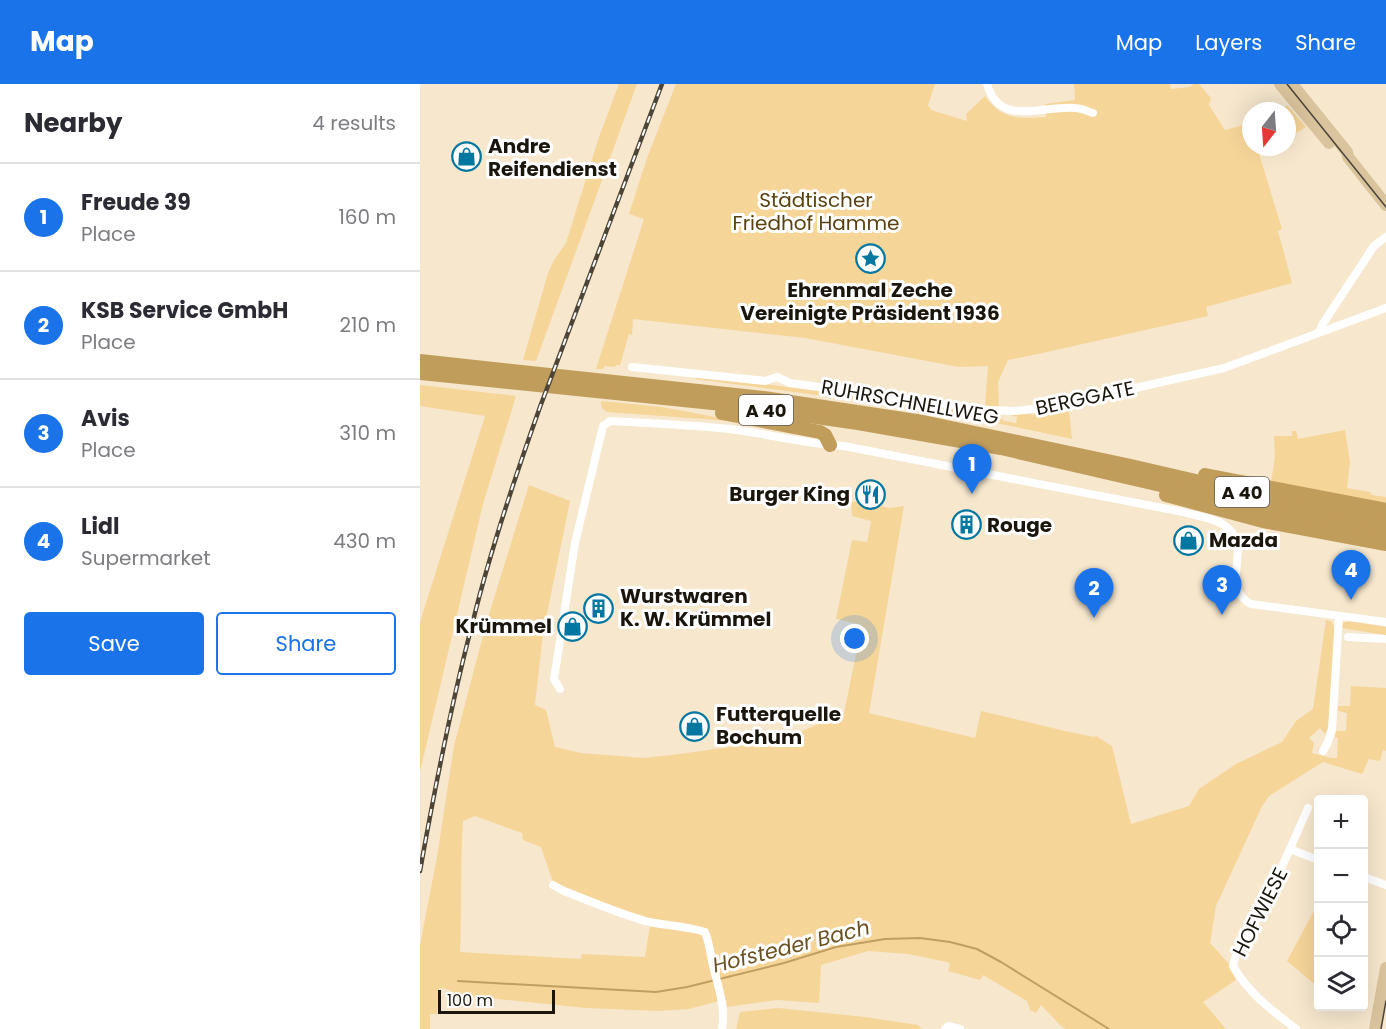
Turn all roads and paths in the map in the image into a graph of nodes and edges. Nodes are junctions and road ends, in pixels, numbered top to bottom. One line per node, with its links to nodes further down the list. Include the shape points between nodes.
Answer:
1 (987, 84): 4 (street, via 992,97 1011,110 1075,108)
2 (1280, 84): 5 (main road, via 1336,150)
3 (1292, 84): 5 (main road)
4 (1093, 113)
5 (1348, 157): 6 (main road)
6 (1386, 205)
7 (1386, 237): 9 (street, via 1374,246)
8 (1386, 308): 9 (street, BERGGATE)
9 (1319, 332): 11 (street, BERGGATE, via 1224,368 1051,407 1013,411 790,383 777,377 765,381)
10 (420, 361): 13 (highway, RUHRSCHNELLWEG / A 40)
11 (632, 368)
12 (420, 373): 13 (highway, RUHRSCHNELLWEG / A 40)
13 (524, 378): 14 (highway, RUHRSCHNELLWEG / A 40)
14 (604, 386): 15 (highway, RUHRSCHNELLWEG / A 40); 17 (highway, RUHRSCHNELLWEG / A 40, via 764,398 856,411)
15 (643, 396): 16 (highway, via 820,432); 18 (highway, RUHRSCHNELLWEG / A 40, via 858,423)
16 (830, 445): 23 (street, via 1150,505 1215,521 1230,530 1238,542 1235,581 1242,599 1256,605); 27 (street, via 728,429 610,421 603,426 575,543 554,679)
17 (1100, 459): 19 (highway, A 40, via 1252,483); 20 (highway, RUHRSCHNELLWEG / A 40, via 1321,510)
18 (1108, 472): 21 (highway, RUHRSCHNELLWEG / A 40); 22 (highway, via 1161,493 1263,521)
19 (1380, 509)
20 (1386, 521)
21 (1386, 533)
22 (1386, 544)
23 (1339, 616): 24 (street); 28 (street, via 1332,729)
24 (1386, 622)
25 (1348, 636): 26 (street)
26 (1386, 639)
27 (560, 689)
28 (1323, 751)
29 (1308, 808): 30 (street, HOFWIESE)
30 (1290, 849): 31 (street); 39 (street, HOFWIESE, via 1233,966 1263,1002)
31 (1314, 858)
32 (1368, 878): 34 (street)
33 (553, 885): 36 (street, via 639,919 705,932 724,1010)
34 (1386, 885)
35 (1386, 968): 40 (main road)
36 (722, 1029)
37 (945, 1029): 38 (street)
38 (960, 1029)
39 (1296, 1029)
40 (1374, 1029)

